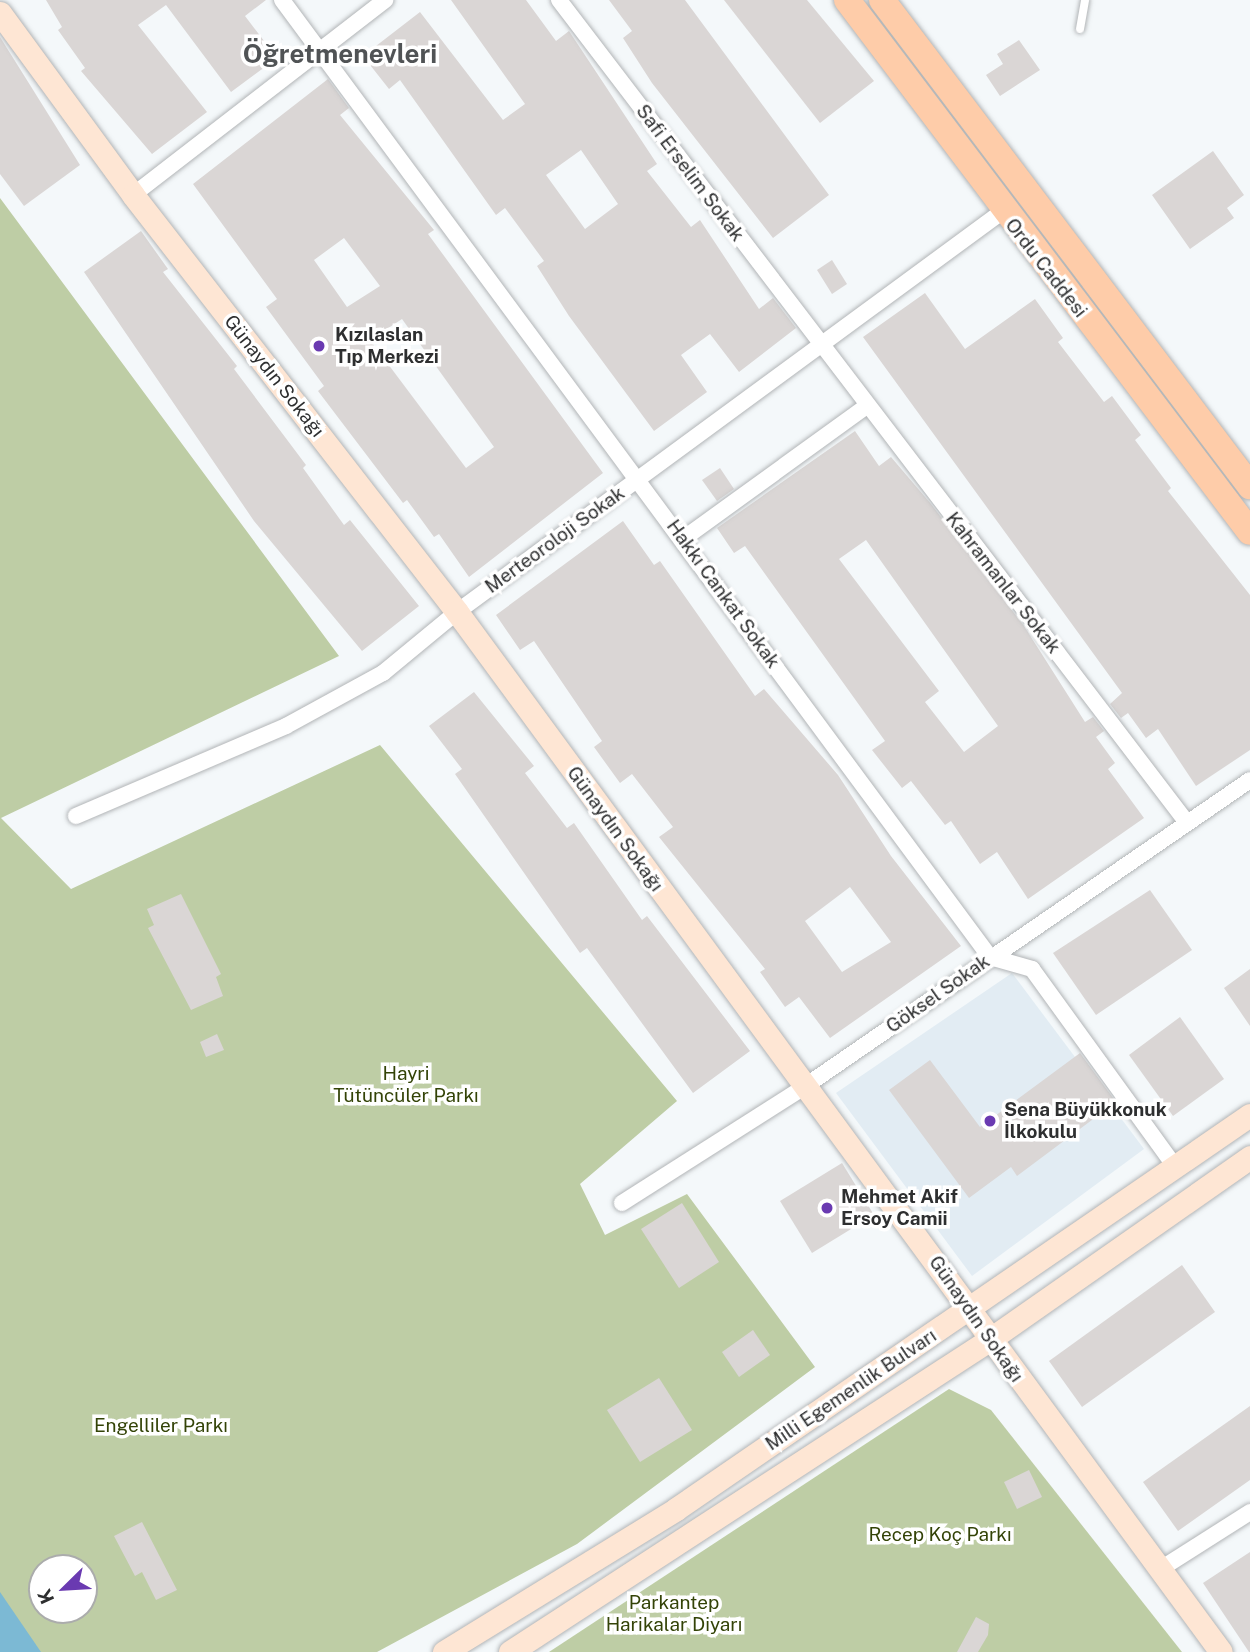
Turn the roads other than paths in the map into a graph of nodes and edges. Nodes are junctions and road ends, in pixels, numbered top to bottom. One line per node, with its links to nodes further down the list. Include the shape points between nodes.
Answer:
1 (282, 0): 9 (street, Hakkı Cankat Sokak)
2 (385, 0): 9 (street)
3 (559, 0): 12 (street, Safi Erselim Sokak)
4 (847, 0): 11 (main road, Ordu Caddesi)
5 (882, 0): 15 (main road, Ordu Caddesi)
6 (1085, 0): 8 (lane)
7 (0, 13): 10 (street, Günaydın Sokağı)
8 (1080, 29)
9 (319, 50): 10 (street); 14 (street, Hakkı Cankat Sokak)
10 (133, 195): 18 (street, Günaydın Sokağı)
11 (1003, 211): 12 (street, Merteoroloji Sokak); 16 (main road, Ordu Caddesi)
12 (820, 346): 13 (street, Kahramanlar Sokak); 14 (street, Merteoroloji Sokak)
13 (867, 406): 17 (street); 21 (street, Kahramanlar Sokak)
14 (639, 479): 17 (street, Hakkı Cankat Sokak); 18 (street, Merteoroloji Sokak)
15 (1250, 486)
16 (1250, 532)
17 (683, 539): 22 (street, Hakkı Cankat Sokak)
18 (457, 612): 20 (street, Merteoroloji Sokak, via 383,673 322,706); 23 (street, Günaydın Sokağı)
19 (1250, 780): 21 (street, Göksel Sokak)
20 (76, 816)
21 (1185, 820): 22 (street, Göksel Sokak)
22 (990, 957): 23 (street, Göksel Sokak); 26 (street, via 1032,969)
23 (804, 1087): 27 (street, Göksel Sokak); 28 (street, Günaydın Sokağı)
24 (1250, 1115): 26 (street, Milli Egemenlik Bulvarı)
25 (1250, 1157): 29 (street, Milli Egemenlik Bulvarı)
26 (1176, 1168): 28 (street, Milli Egemenlik Bulvarı)
27 (622, 1203)
28 (972, 1308): 29 (street, Günaydın Sokağı); 32 (street, Milli Egemenlik Bulvarı, via 676,1509)
29 (989, 1340): 31 (street, Günaydın Sokağı); 33 (street, Milli Egemenlik Bulvarı)
30 (1250, 1512): 31 (street)
31 (1159, 1570): 34 (street, Günaydın Sokağı)
32 (444, 1652)
33 (510, 1652)
34 (1220, 1652)

